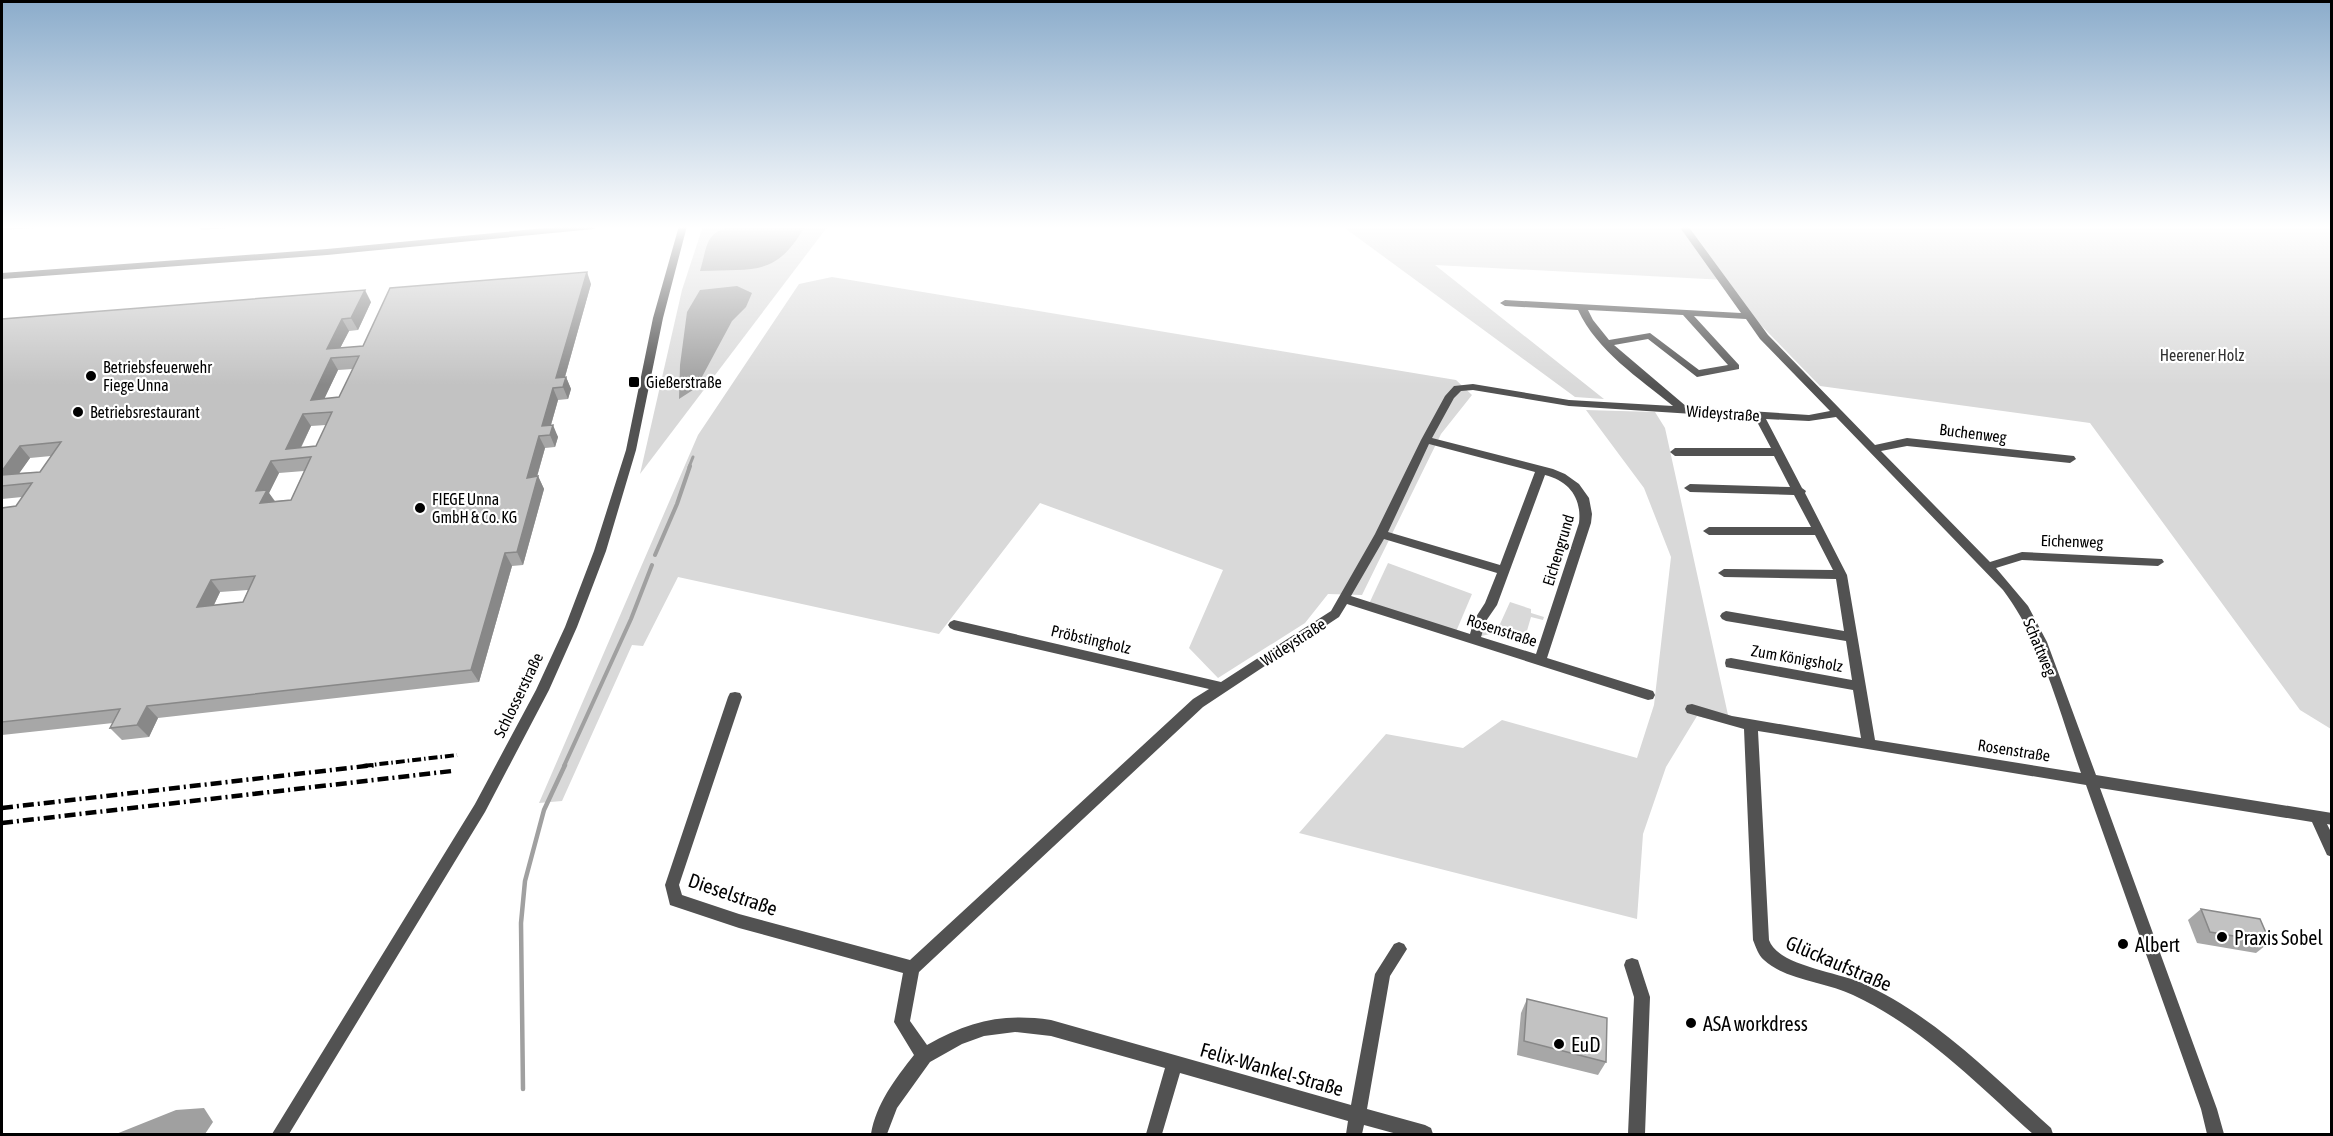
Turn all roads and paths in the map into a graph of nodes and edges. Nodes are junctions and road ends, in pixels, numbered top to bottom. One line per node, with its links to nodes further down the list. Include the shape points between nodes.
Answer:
1 (669, 279): 51 (street, Schlosserstraße, via 631,450 600,551 571,627 480,808)
2 (1721, 279): 6 (street, Schattweg)
3 (1505, 303): 4 (street)
4 (1581, 307): 5 (street); 7 (street, via 1589,325)
5 (1686, 313): 6 (street); 7 (street, via 1734,367 1696,374 1650,336)
6 (1748, 316): 9 (street, Schattweg)
7 (1606, 343): 8 (street)
8 (1684, 410): 10 (street, Wideystraße); 11 (street, Wideystraße, via 1569,403 1458,387)
9 (1836, 414): 10 (street, Wideystraße, via 1809,418); 12 (street, Schattweg)
10 (1760, 415): 14 (street, Zum Königsholz)
11 (1426, 440): 16 (street, Eichengrund); 21 (street, Wideystraße)
12 (1872, 449): 15 (street, Buchenweg, via 1907,442); 23 (street, Schattweg)
13 (1676, 452): 14 (street)
14 (1779, 452): 18 (street, Zum Königsholz)
15 (2070, 459)
16 (1541, 470): 24 (street); 32 (street, Eichengrund, via 1574,484 1582,494 1587,514)
17 (1690, 488): 18 (street)
18 (1800, 491): 20 (street, Zum Königsholz)
19 (1709, 531): 20 (street)
20 (1820, 531): 26 (street, Zum Königsholz)
21 (1381, 534): 24 (street); 27 (street, Wideystraße)
22 (2158, 562): 23 (street, Eichenweg, via 2022,556)
23 (1987, 567): 41 (street, Schattweg, via 2007,587 2032,623)
24 (1504, 571): 31 (street)
25 (1724, 573): 26 (street)
26 (1841, 575): 30 (street, Zum Königsholz)
27 (1345, 599): 31 (street, Rosenstraße); 35 (street, Wideystraße, via 1335,614)
28 (1726, 616): 30 (street, Zum Königsholz)
29 (954, 625): 35 (street, Pröbstingholz)
30 (1850, 637): 34 (street, Zum Königsholz)
31 (1474, 640): 32 (street, Rosenstraße)
32 (1540, 661): 36 (street, Rosenstraße)
33 (1731, 663): 34 (street, Zum Königsholz)
34 (1857, 686): 40 (street, Zum Königsholz)
35 (1221, 687): 47 (street, Wideystraße, via 1198,703)
36 (1648, 695)
37 (735, 697): 47 (street, Dieselstraße, via 672,885 675,900)
38 (1692, 709): 39 (street, Rosenstraße)
39 (1751, 724): 40 (street, Rosenstraße); 57 (street, Glückaufstraße, via 1761,940 1765,952 1784,963 1857,989 1914,1022)
40 (1869, 745): 41 (street, Rosenstraße)
41 (2090, 780): 42 (street, Rosenstraße); 58 (street, Schattweg)
42 (2316, 816): 43 (street, Rosenstraße); 44 (street)
43 (2331, 819)
44 (2331, 850)
45 (1399, 949): 50 (street, Felix-Wankel-Straße, via 1383,974)
46 (1632, 965): 56 (street, via 1642,997)
47 (912, 968): 48 (street, via 902,1022)
48 (924, 1056): 49 (street, Felix-Wankel-Straße, via 982,1027 1024,1023); 52 (street, via 892,1099)
49 (1175, 1063): 50 (street, Felix-Wankel-Straße); 53 (street, Felix-Wankel-Straße)
50 (1357, 1115): 54 (street, Felix-Wankel-Straße); 55 (street, Felix-Wankel-Straße)
51 (280, 1134)
52 (879, 1134)
53 (1154, 1134)
54 (1354, 1134)
55 (1425, 1134)
56 (1637, 1134)
57 (2045, 1134)
58 (2216, 1134)

